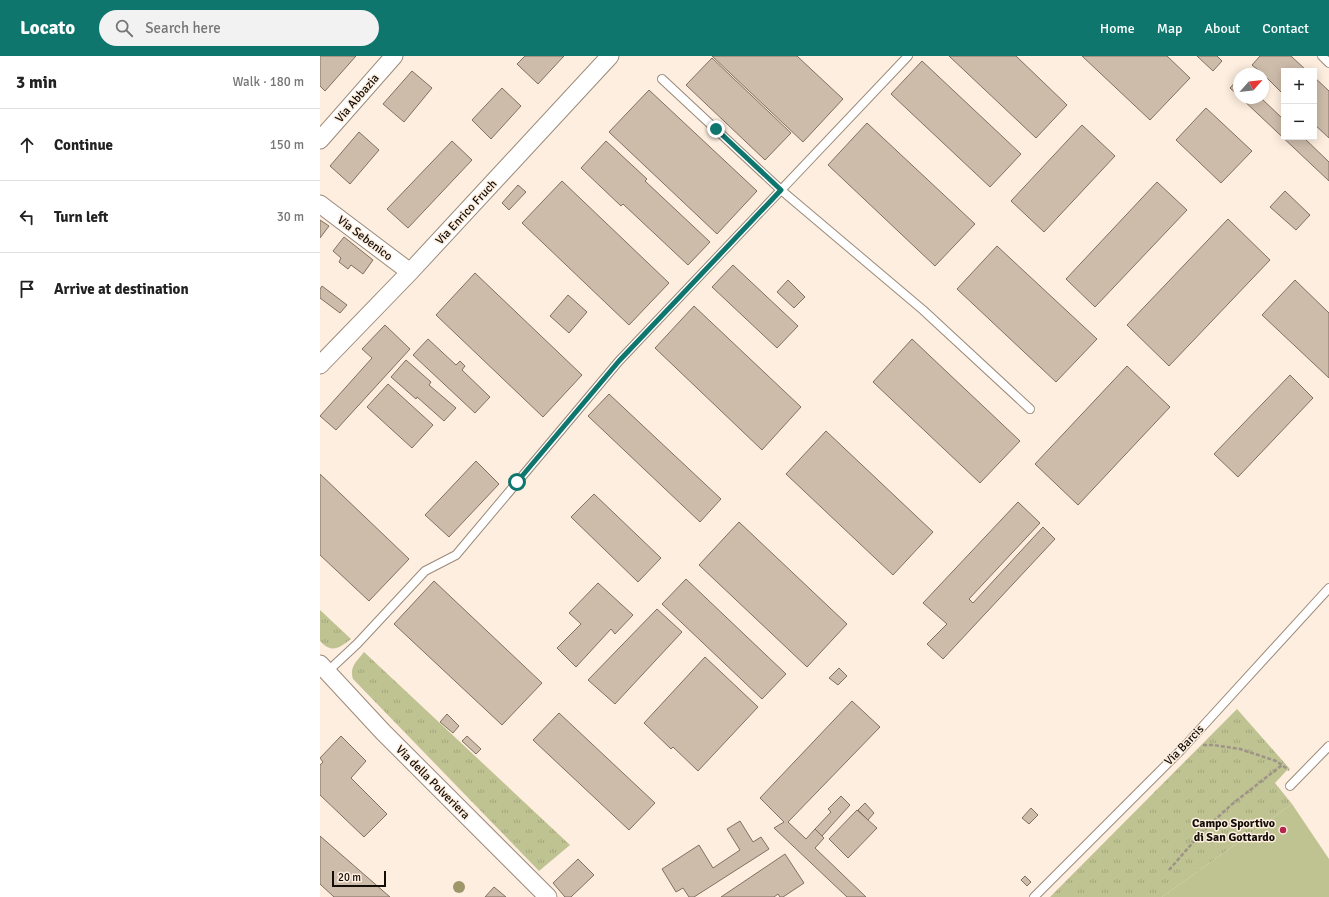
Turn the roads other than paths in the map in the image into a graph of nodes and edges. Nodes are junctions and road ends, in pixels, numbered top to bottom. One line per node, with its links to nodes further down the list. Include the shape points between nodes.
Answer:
1 (394, 56): 7 (street, Via Abbazia)
2 (610, 56): 10 (street, Via Enrico Fruch)
3 (908, 56): 8 (lane)
4 (1322, 56): 5 (lane)
5 (1329, 63)
6 (662, 78): 8 (lane)
7 (320, 140)
8 (781, 190): 12 (lane, via 923,310); 14 (lane, via 619,361 456,555 425,570 357,644)
9 (320, 204): 10 (street, Via Sebenico)
10 (410, 272): 11 (street, Via Enrico Fruch)
11 (320, 365)
12 (1030, 409)
13 (1329, 588): 18 (lane, Via Barcis, via 1182,748)
14 (323, 668): 17 (street, Via della Polveriera, via 383,732)
15 (1329, 746): 16 (lane)
16 (1290, 786)
17 (548, 897)
18 (1034, 897)

